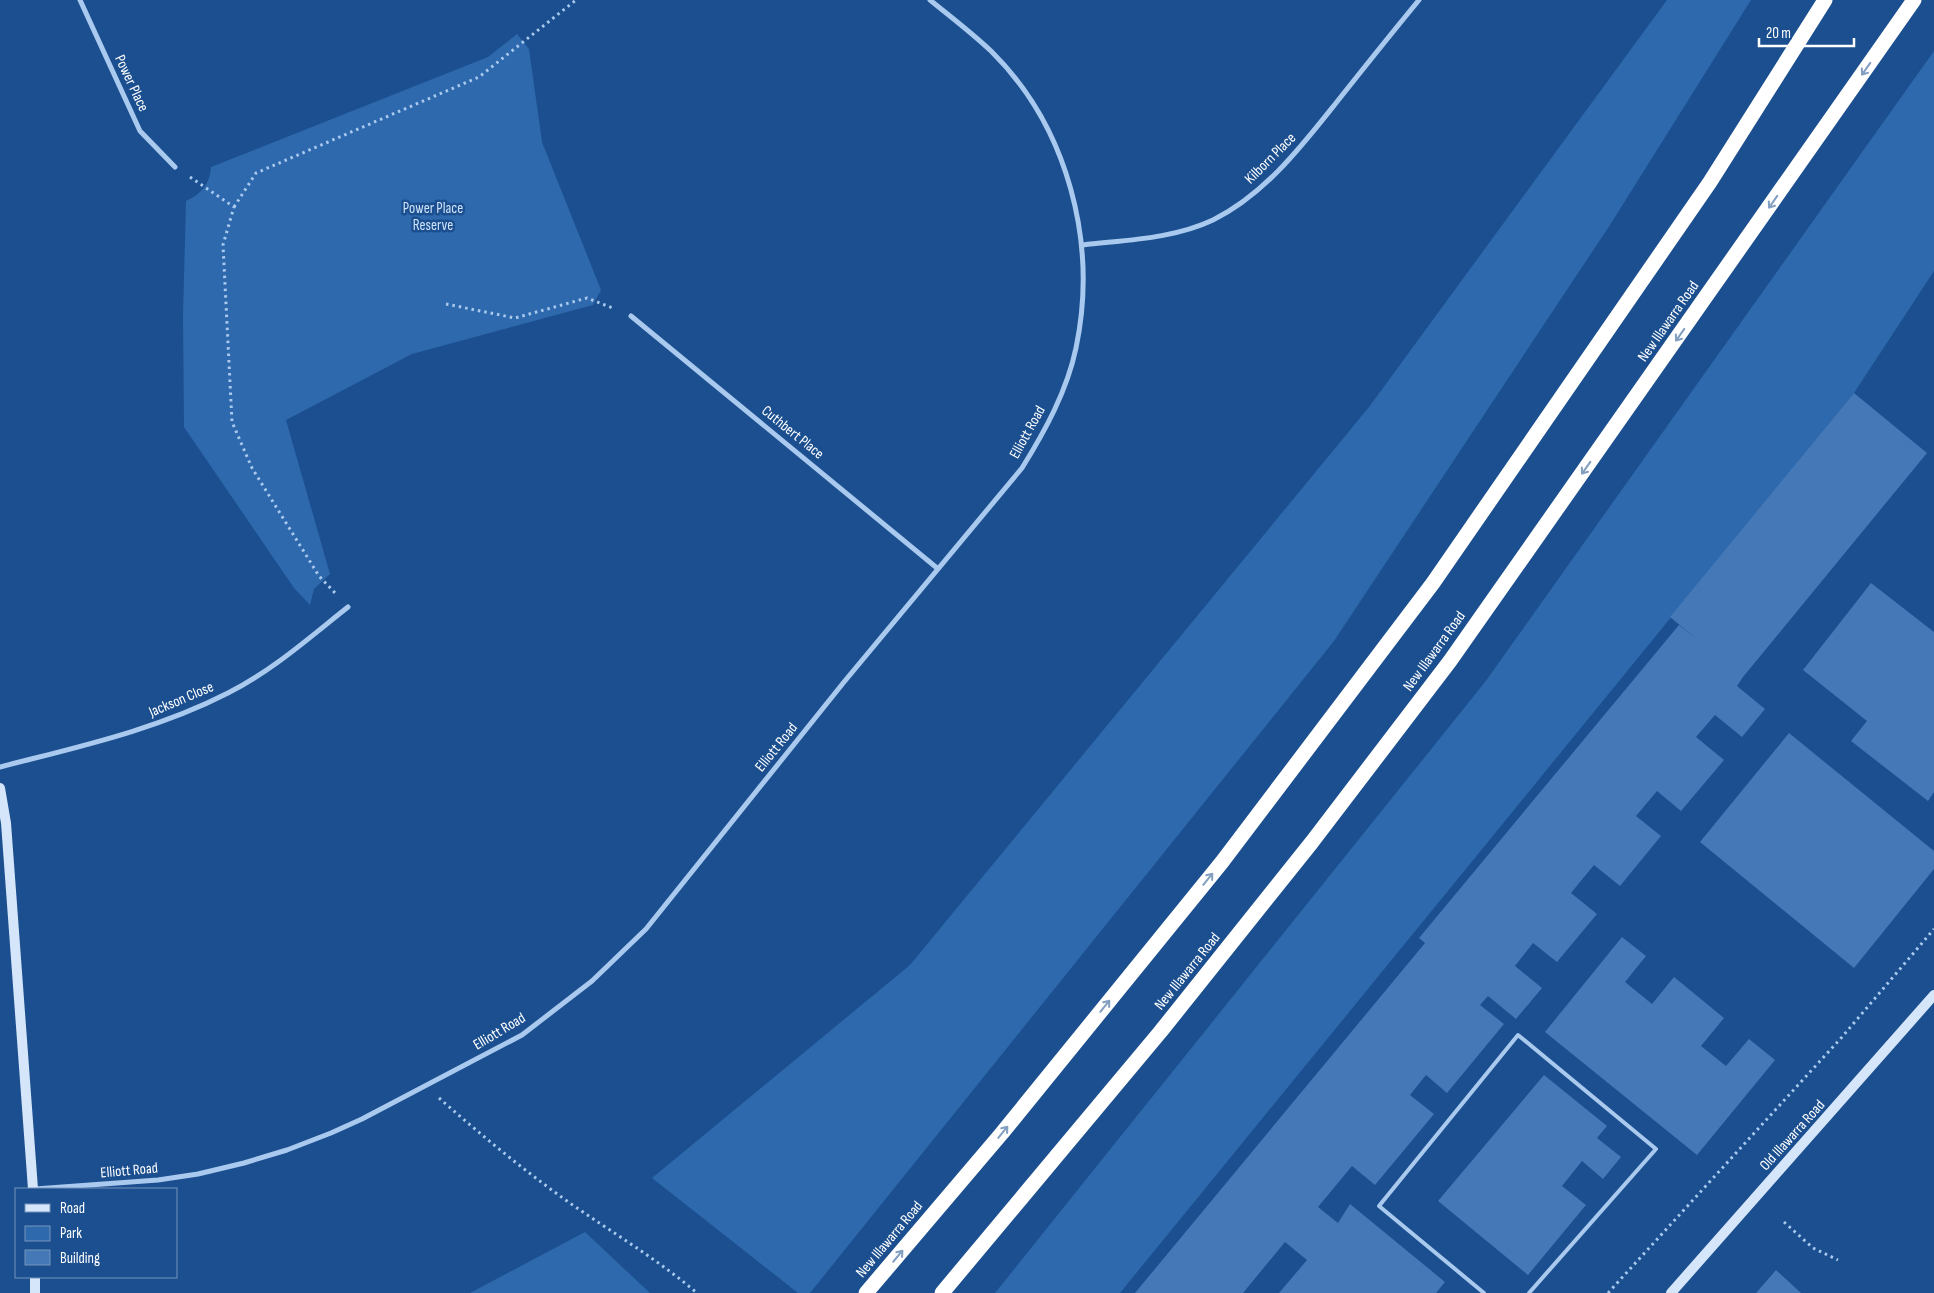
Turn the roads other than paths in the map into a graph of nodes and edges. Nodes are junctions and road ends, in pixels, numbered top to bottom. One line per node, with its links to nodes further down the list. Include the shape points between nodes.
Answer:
1 (80, 0): 6 (street, Power Place, via 140,131)
2 (930, 0): 7 (street, Elliott Road, via 992,52 1023,90 1049,132 1068,177)
3 (1419, 0): 7 (street, Kilborn Place, via 1294,153 1242,203 1212,220 1179,232)
4 (1825, 0): 18 (highway, New Illawarra Road, one-way to 4, via 1002,1133 1222,862 1433,583 1710,182)
5 (1914, 0): 19 (highway, New Illawarra Road, one-way to 19, via 1450,662 1179,1008)
6 (175, 167)
7 (1083, 246): 9 (street, Elliott Road, via 1083,307 1076,349 1063,390 1044,432 1022,468)
8 (632, 316): 9 (street, Cuthbert Place)
9 (938, 568): 15 (street, Elliott Road, via 646,929 592,981 522,1035 331,1134 244,1163 158,1180)
10 (348, 607): 11 (street, Jackson Close, via 268,669 202,705 141,729)
11 (0, 767)
12 (0, 788): 14 (street, via 6,823)
13 (1934, 995): 22 (street, Old Illawarra Road)
14 (34, 1188)
15 (48, 1188)
16 (35, 1278): 17 (street)
17 (35, 1293)
18 (866, 1293)
19 (942, 1293)
20 (1484, 1293): 21 (lane, via 1379,1206 1518,1035 1656,1149)
21 (1529, 1293)
22 (1671, 1293)

